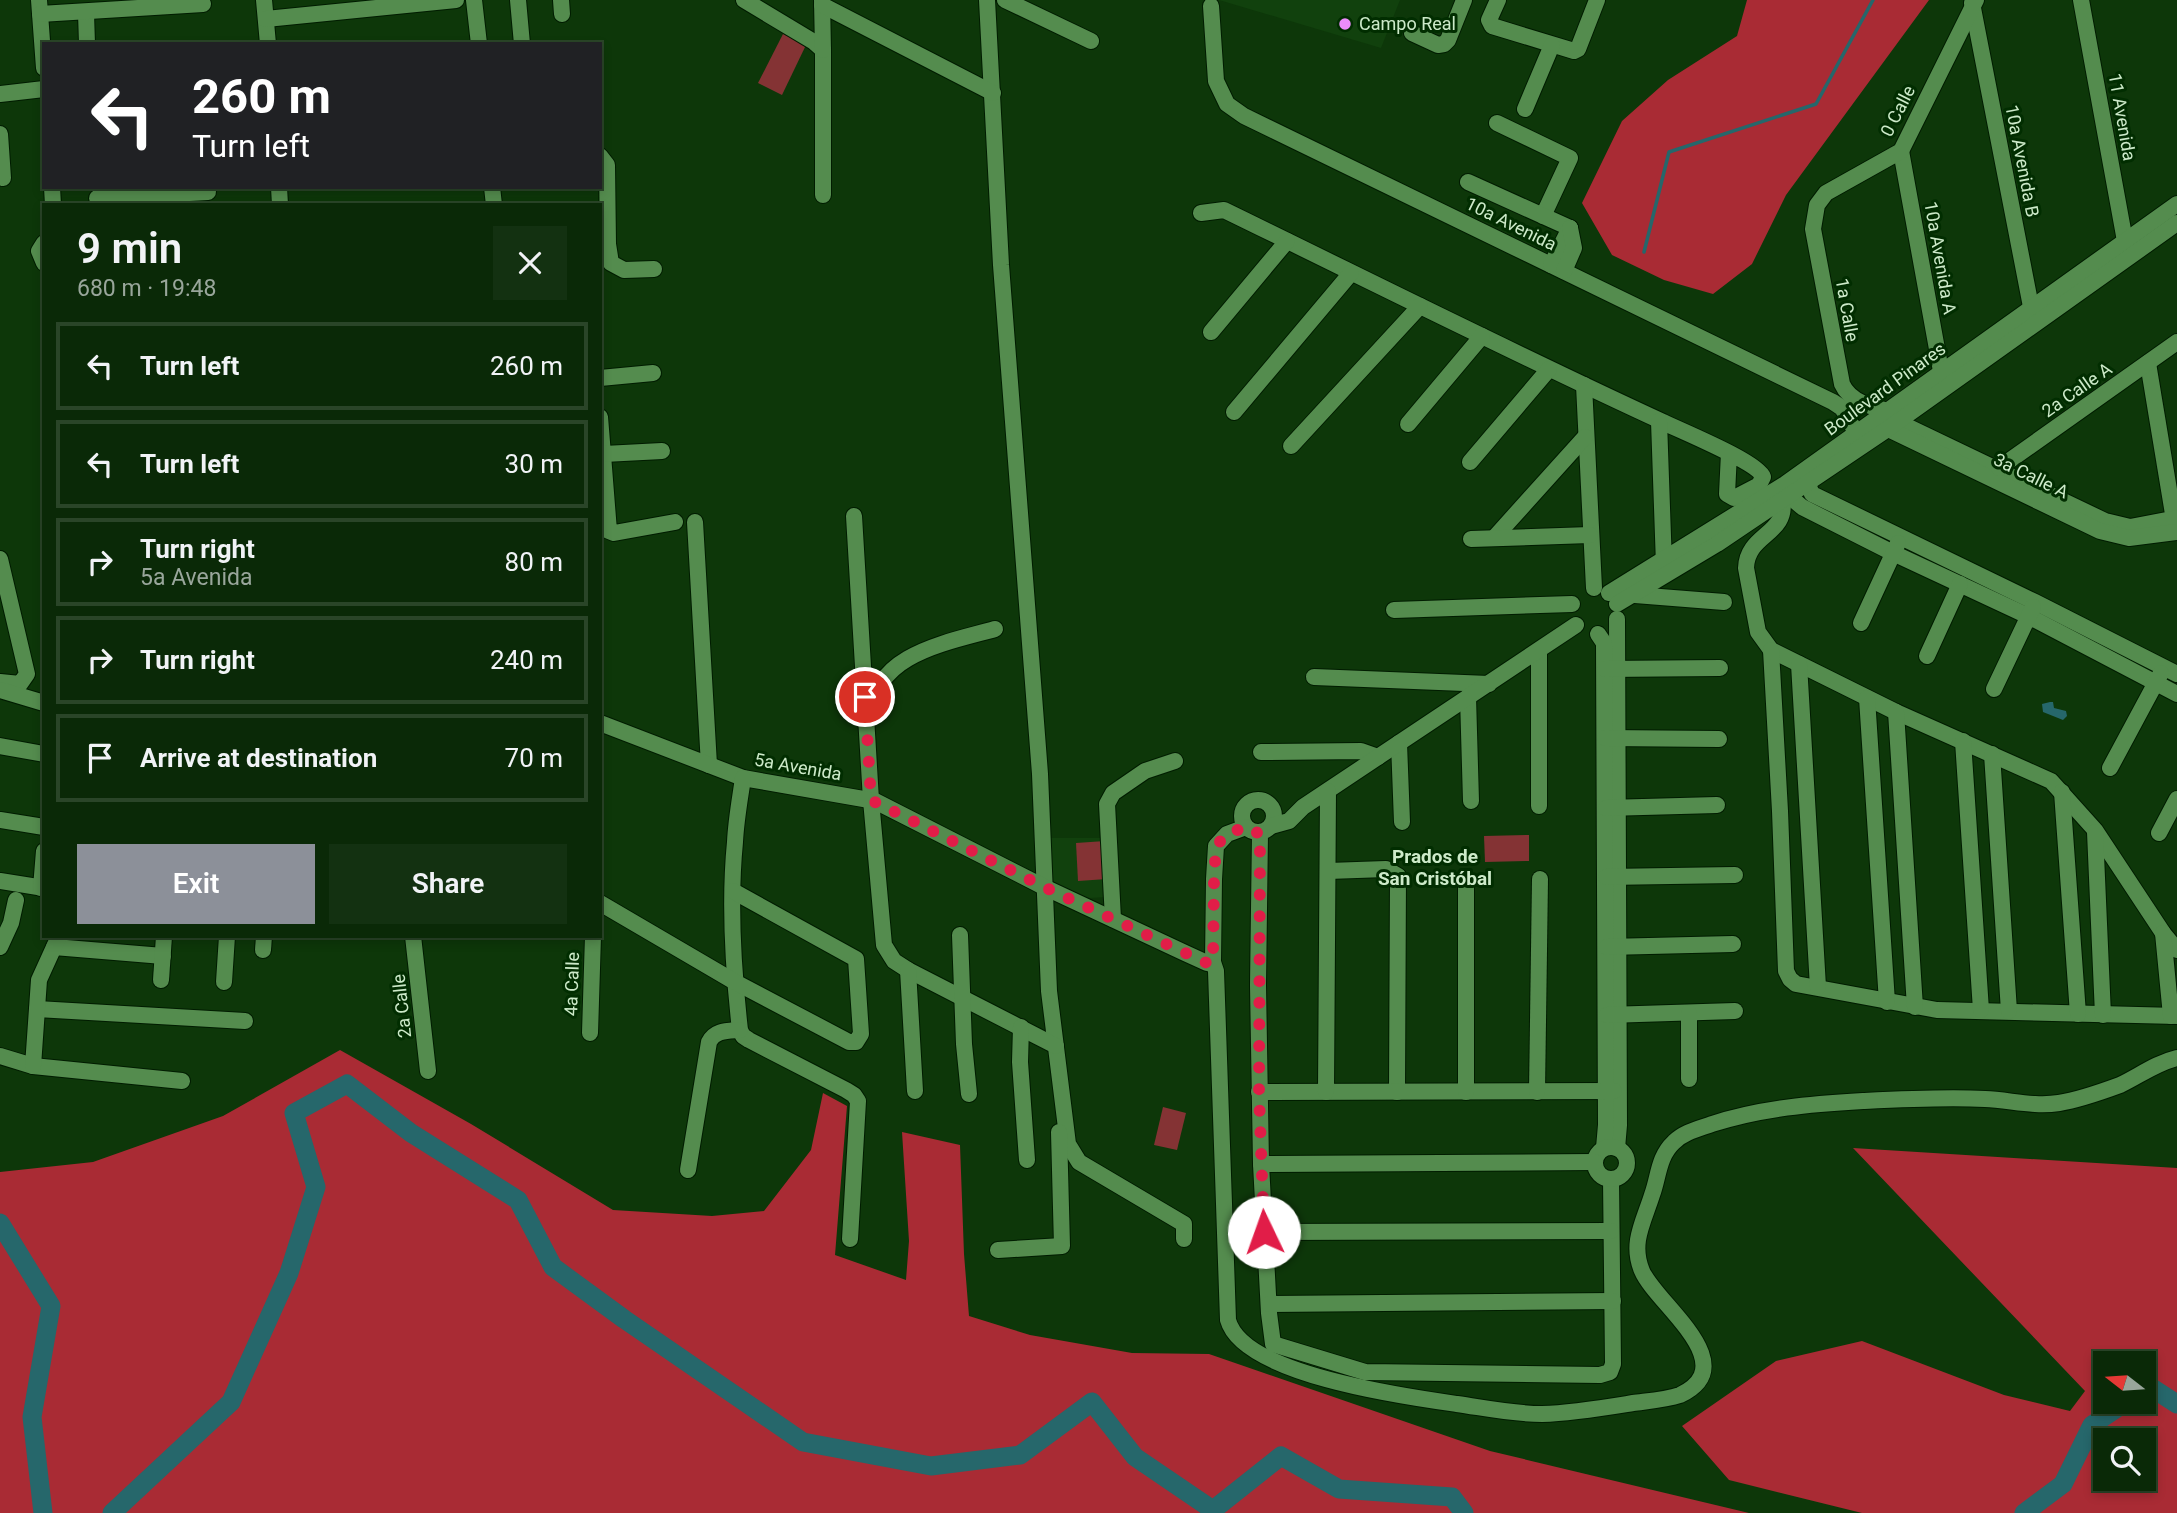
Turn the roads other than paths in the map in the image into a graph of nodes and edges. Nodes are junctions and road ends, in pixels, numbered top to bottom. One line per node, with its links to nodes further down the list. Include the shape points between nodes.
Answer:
1 (264, 0): 19 (street)
2 (456, 0): 15 (street)
3 (474, 0): 25 (street)
4 (518, 0): 26 (street)
5 (744, 0): 28 (street)
6 (987, 0): 31 (street)
7 (1004, 0): 21 (street)
8 (1464, 0): 20 (street, via 1444,44)
9 (1498, 0): 27 (street, via 1489,20 1492,26)
10 (1597, 0): 27 (street, via 1576,51)
11 (2081, 0): 49 (street, 11 Avenida)
12 (1974, 2): 35 (street, 0 Calle); 54 (street, 10a Avenida B)
13 (822, 3): 28 (street); 31 (street)
14 (203, 4): 18 (street)
15 (345, 6): 19 (street)
16 (1211, 6): 50 (street, 10a Avenida, via 1216,81 1227,104)
17 (40, 7): 18 (street); 22 (street)
18 (86, 13): 23 (street)
19 (266, 19): 24 (street)
20 (1412, 33)
21 (1091, 41)
22 (42, 42)
23 (87, 42)
24 (268, 42)
25 (479, 42)
26 (522, 42)
27 (1552, 45): 32 (street)
28 (823, 50): 41 (street)
29 (42, 89): 30 (street)
30 (0, 93)
31 (993, 93): 163 (street)
32 (1525, 109)
33 (1497, 123): 46 (street, via 1570,158)
34 (0, 134): 36 (street)
35 (1901, 150): 44 (street, 0 Calle, via 1832,188); 61 (street, 10a Avenida A)
36 (1, 156): 38 (street)
37 (602, 159): 51 (street, via 607,165 611,263 624,270)
38 (3, 178)
39 (1468, 182): 46 (street)
40 (208, 192): 42 (street)
41 (823, 195)
42 (97, 197)
43 (2177, 204): 49 (street, Boulevard Pinares)
44 (1817, 205): 66 (street, 1a Calle, via 1813,229 1842,384 1852,397)
45 (1200, 214): 48 (street, via 1224,209)
46 (1543, 216): 50 (street, via 1570,228)
47 (2177, 222): 55 (street, Boulevard Pinares)
48 (1287, 241): 52 (street); 56 (street)
49 (2125, 242): 54 (street, Boulevard Pinares)
50 (1558, 268): 69 (street, 10a Avenida, via 1833,402 1842,408)
51 (654, 269)
52 (1351, 273): 53 (street); 65 (street)
53 (1420, 306): 57 (street); 72 (street)
54 (2030, 309): 55 (street, 10a Avenida B); 61 (street, Boulevard Pinares)
55 (2035, 326): 66 (street, Boulevard Pinares)
56 (1211, 332)
57 (1482, 336): 60 (street); 68 (street)
58 (2177, 342): 59 (street, 2a Calle A)
59 (2148, 363): 77 (street, 2a Calle A); 83 (street)
60 (1549, 369): 64 (street); 76 (street)
61 (1941, 371): 66 (street, Boulevard Pinares)
62 (653, 373): 63 (street)
63 (602, 378)
64 (1584, 385): 67 (street); 71 (street)
65 (1234, 412)
66 (1884, 418): 69 (street, Boulevard Pinares); 77 (street, 3a Calle A); 78 (street, Boulevard Pinares); 83 (street, 3a Calle A, via 2101,531 2129,538)
67 (1659, 421): 74 (street); 90 (street)
68 (1408, 424)
69 (1857, 434): 78 (street, Boulevard Pinares)
70 (602, 436): 75 (street)
71 (1586, 437): 84 (street); 85 (street)
72 (1291, 446)
73 (662, 451): 75 (street)
74 (1729, 453)
75 (604, 454): 81 (street, via 609,531)
76 (1470, 462)
77 (1999, 468): 83 (street, 3a Calle A, via 2105,521 2130,527)
78 (1805, 478): 79 (street, Boulevard Pinares); 86 (street, via 1812,494)
79 (1782, 492): 88 (street, via 1802,507); 90 (street, Boulevard Pinares, via 1717,544); 103 (street, via 1783,517 1746,557 1758,632)
80 (854, 516): 138 (street)
81 (675, 522)
82 (695, 522): 132 (street)
83 (2176, 525)
84 (1590, 535): 85 (street); 93 (street)
85 (1494, 538): 87 (street)
86 (1900, 538): 88 (street); 97 (street)
87 (1471, 539)
88 (1893, 553): 91 (street); 99 (street)
89 (0, 559): 112 (street, via 27,674 20,684)
90 (1664, 567): 92 (street, Boulevard Pinares); 93 (street, Boulevard Pinares)
91 (1960, 584): 97 (street); 105 (street)
92 (1635, 595): 93 (street, Boulevard Pinares); 94 (street)
93 (1609, 601): 95 (street, via 1580,593); 102 (street, via 1609,629); 107 (street)
94 (1724, 602)
95 (1572, 604): 98 (street); 100 (street)
96 (0, 606): 109 (street, via 16,664 14,673)
97 (2032, 609): 110 (street); 114 (street)
98 (1394, 610)
99 (1861, 623)
100 (1576, 625): 102 (street, via 1586,633); 104 (street)
101 (995, 629): 138 (street, via 922,650 886,678 873,706)
102 (1598, 634): 107 (street)
103 (1771, 650): 106 (street); 146 (street)
104 (1539, 651): 113 (street); 141 (street)
105 (1927, 656)
106 (1799, 664): 118 (street); 145 (street)
107 (1609, 668): 108 (street); 122 (street)
108 (1720, 668)
109 (0, 673)
110 (2166, 675): 116 (street); 133 (street)
111 (1314, 677): 113 (street)
112 (0, 682)
113 (1489, 684): 117 (street)
114 (1994, 689)
115 (0, 690): 119 (street)
116 (2177, 694)
117 (1468, 697): 125 (street); 139 (street)
118 (1867, 698): 120 (street); 154 (street)
119 (42, 702)
120 (1896, 712): 124 (street); 153 (street)
121 (602, 724): 132 (street, 5a Avenida)
122 (1609, 738): 123 (street); 143 (street)
123 (1719, 738)
124 (1963, 741): 129 (street); 162 (street)
125 (1399, 743): 130 (street); 148 (street)
126 (0, 746): 128 (street)
127 (1261, 752): 130 (street, via 1361,751)
128 (42, 754)
129 (1992, 754): 136 (street, via 2052,781); 160 (street)
130 (1378, 757): 135 (street)
131 (1175, 761): 170 (street, via 1145,771 1109,798)
132 (709, 765): 134 (street, 5a Avenida)
133 (2110, 768)
134 (744, 778): 138 (street, 5a Avenida); 165 (street, via 734,843)
135 (1328, 791): 142 (street); 155 (street)
136 (2062, 792): 151 (street); 169 (street)
137 (2177, 799): 152 (street)
138 (873, 800): 163 (street, 5a Avenida); 185 (street, via 884,945 894,961)
139 (1471, 801)
140 (1717, 805): 143 (street)
141 (1539, 806)
142 (1303, 807): 144 (street); 150 (street, via 1289,821)
143 (1610, 808): 157 (street)
144 (1273, 809): 150 (street, via 1274,818); 150 (street, via 1265,801 1254,800 1243,810)
145 (1808, 809): 146 (street); 189 (street)
146 (1780, 811): 189 (street, via 1786,971 1796,984)
147 (0, 820): 149 (street)
148 (1402, 822)
149 (42, 827)
150 (1255, 827): 184 (street, via 1224,828 1215,835 1210,891); 219 (street)
151 (2095, 830): 168 (street); 172 (street)
152 (2159, 833)
153 (1905, 856): 154 (street); 192 (street)
154 (1878, 857): 191 (street)
155 (1328, 871): 215 (street); 216 (street, via 1386,869 1398,876)
156 (1735, 875): 157 (street)
157 (1610, 877): 181 (street)
158 (1540, 879): 218 (street)
159 (0, 881): 164 (street)
160 (2001, 885): 162 (street); 196 (street)
161 (1466, 886): 217 (street)
162 (1973, 886): 194 (street)
163 (1044, 887): 170 (street, 5a Avenida); 206 (street)
164 (42, 888)
165 (733, 891): 188 (street); 188 (street, via 856,958 861,1034 856,1042 849,1042)
166 (16, 900): 171 (street)
167 (602, 904): 188 (street)
168 (2097, 907): 169 (street); 200 (street)
169 (2070, 908): 199 (street)
170 (1113, 919): 184 (street, 5a Avenida)
171 (5, 922): 180 (street)
172 (2163, 933): 182 (street); 201 (street)
173 (960, 935): 190 (street)
174 (164, 938): 183 (street)
175 (227, 938): 187 (street)
176 (414, 938): 210 (street, 2a Calle)
177 (593, 938): 205 (street, 4a Calle)
178 (57, 942): 183 (street); 193 (street, via 39,980)
179 (1733, 944): 181 (street)
180 (0, 947)
181 (1611, 947): 198 (street)
182 (2177, 950)
183 (163, 956): 186 (street)
184 (1213, 962): 208 (street, via 1231,1330 1269,1359 1326,1380 1512,1413 1584,1411 1675,1397 1696,1382 1703,1366 1699,1345 1647,1279 1637,1247 1662,1157 1685,1134 1728,1119 1795,1105 1914,1098 2062,1103)
185 (908, 970): 190 (street); 213 (street)
186 (161, 980)
187 (224, 982)
188 (735, 982): 204 (street)
189 (1818, 988): 191 (street)
190 (962, 996): 203 (street); 220 (street)
191 (1887, 1002): 192 (street)
192 (1915, 1007): 194 (street)
193 (37, 1009): 202 (street); 209 (street)
194 (1981, 1010): 196 (street)
195 (1735, 1011): 197 (street)
196 (2009, 1011): 199 (street)
197 (1689, 1013): 198 (street); 211 (street)
198 (1611, 1014): 214 (street)
199 (2078, 1014): 200 (street)
200 (2103, 1015): 201 (street)
201 (2174, 1016)
202 (246, 1021)
203 (1021, 1027): 206 (street); 223 (street)
204 (740, 1030): 225 (street, via 719,1032 709,1042); 229 (street, via 749,1040 846,1090 858,1101)
205 (590, 1033)
206 (1056, 1046): 221 (street)
207 (0, 1056): 209 (street)
208 (2177, 1058)
209 (33, 1066): 212 (street)
210 (428, 1071)
211 (1689, 1079)
212 (182, 1081)
213 (915, 1091)
214 (1612, 1091): 218 (street); 222 (street)
215 (1326, 1092): 216 (street); 219 (street)
216 (1397, 1092): 217 (street)
217 (1466, 1092): 218 (street)
218 (1537, 1092)
219 (1259, 1093): 224 (street)
220 (969, 1094)
221 (1064, 1101): 230 (street, via 1068,1144 1079,1162 1184,1224); 231 (street, via 1059,1135 1062,1246)
222 (1605, 1153): 224 (street); 226 (street, via 1601,1175); 226 (street, via 1624,1154 1627,1163 1624,1172)
223 (1027, 1160)
224 (1261, 1164): 228 (street)
225 (688, 1170)
226 (1611, 1179): 227 (street)
227 (1611, 1231): 228 (street); 232 (street)
228 (1264, 1232): 233 (street)
229 (850, 1239)
230 (1184, 1239)
231 (998, 1250)
232 (1613, 1301): 233 (street); 233 (street, via 1613,1364 1600,1375 1365,1372 1273,1344)
233 (1269, 1304)

